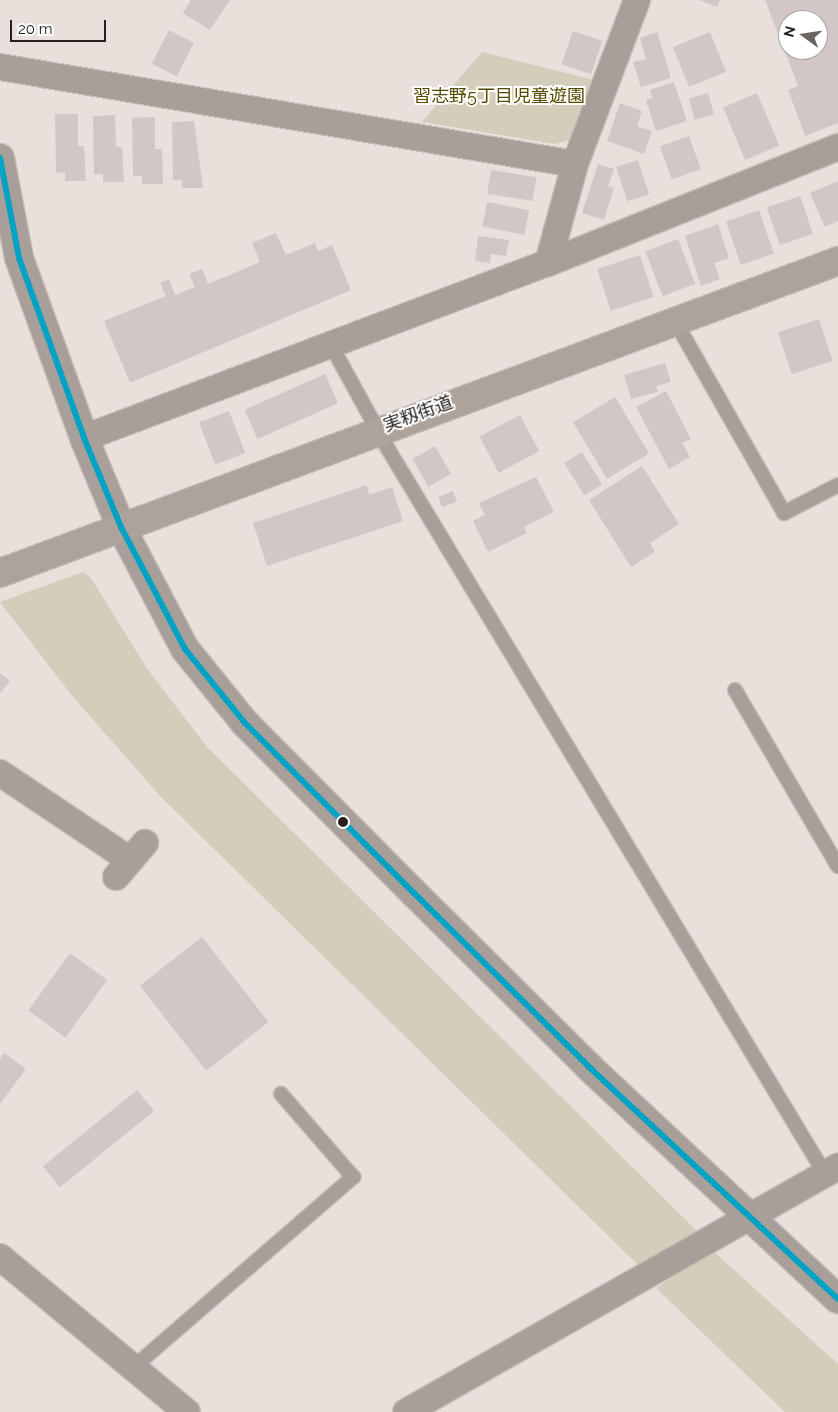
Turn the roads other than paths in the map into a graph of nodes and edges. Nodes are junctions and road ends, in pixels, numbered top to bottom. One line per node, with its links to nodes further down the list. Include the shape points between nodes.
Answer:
1 (637, 0): 5 (street)
2 (0, 67): 5 (street)
3 (838, 147): 7 (street)
4 (0, 158): 11 (street, via 19,258)
5 (575, 164): 7 (street)
6 (838, 261): 8 (main road, 実籾街道)
7 (548, 263): 9 (street)
8 (675, 321): 10 (main road, 実籾街道); 12 (lane, via 784,512)
9 (332, 346): 10 (lane); 11 (street)
10 (376, 429): 13 (main road, 実籾街道); 20 (lane)
11 (84, 438): 13 (street)
12 (838, 485)
13 (121, 527): 14 (main road, 実籾街道); 21 (street, via 157,602 214,689 582,1060)
14 (0, 573)
15 (735, 690): 18 (lane)
16 (0, 773): 17 (street)
17 (131, 860)
18 (838, 866)
19 (281, 1094): 24 (lane, via 353,1177)
20 (831, 1170): 21 (street)
21 (749, 1216): 23 (street); 26 (street)
22 (0, 1257): 24 (street)
23 (838, 1299)
24 (135, 1366): 25 (street)
25 (187, 1412)
26 (406, 1412)

